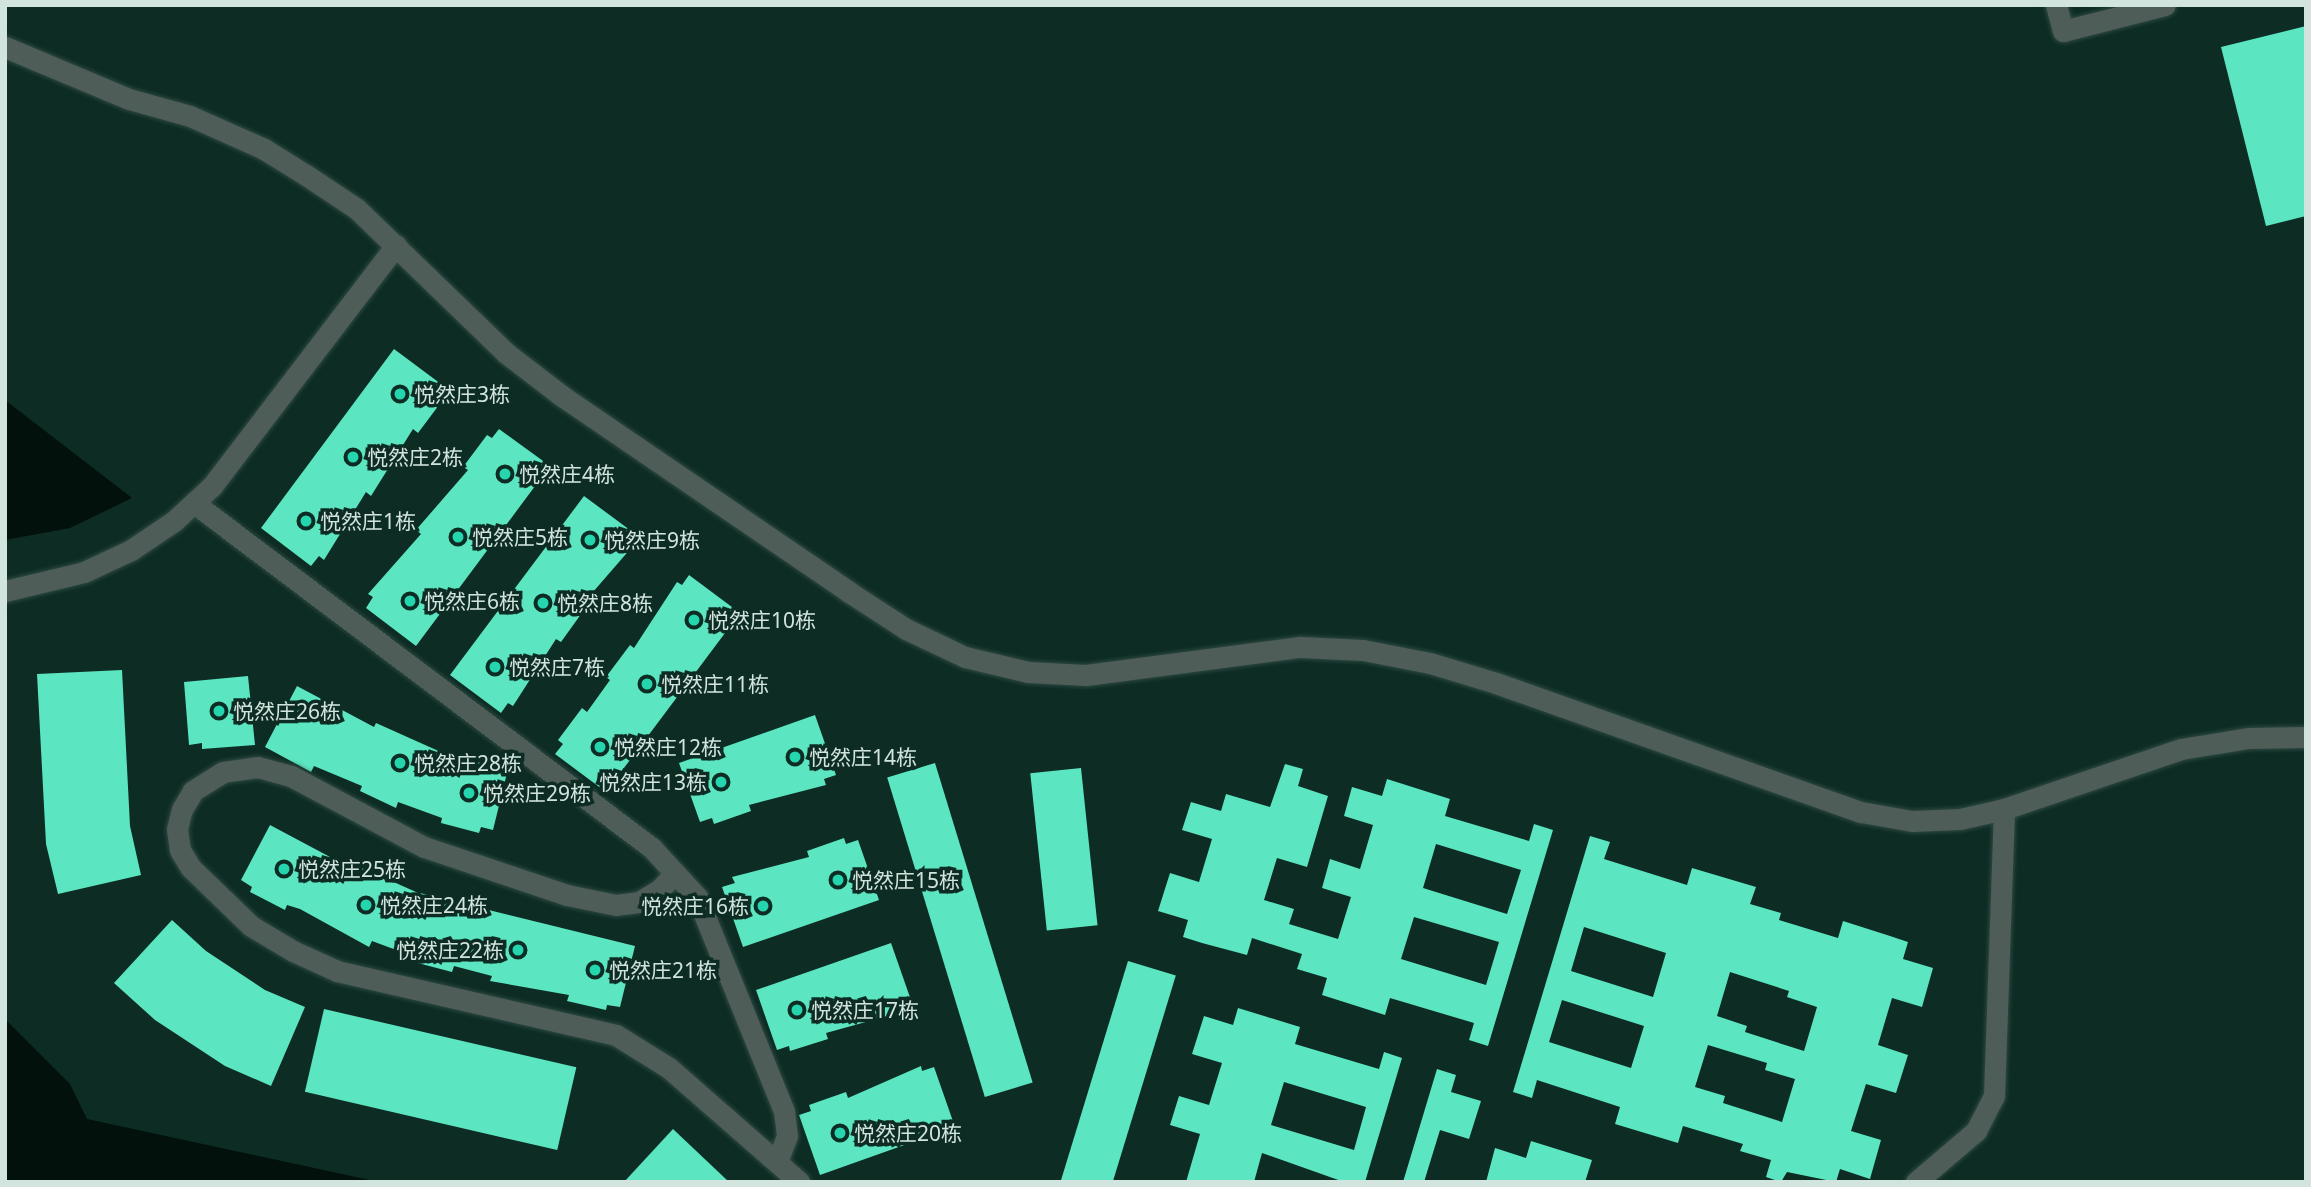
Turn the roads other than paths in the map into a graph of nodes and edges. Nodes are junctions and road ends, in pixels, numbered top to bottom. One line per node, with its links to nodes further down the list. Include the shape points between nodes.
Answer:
1 (2056, 5): 2 (street, via 2063,32)
2 (2165, 5)
3 (5, 47): 4 (street, via 264,149 357,209)
4 (396, 246): 5 (street, via 220,476); 8 (street, via 506,353 562,396 906,629 965,657 1028,672 1086,675 1300,647 1363,650 1430,663 1496,683 1861,812 1912,821 1960,819)
5 (194, 503): 6 (street, via 131,550 96,567 35,587); 9 (street, via 652,848)
6 (5, 591)
7 (2306, 737): 8 (street, via 2249,738 2181,749)
8 (2004, 809): 12 (street, via 1994,1096 1976,1131)
9 (675, 873): 10 (street, via 697,897 784,1111 787,1136); 10 (street, via 639,902 616,905 567,895 424,847 291,776 258,767 223,772 193,791 181,809 177,829 180,850 191,868 251,926 293,951 337,971 616,1035 669,1068)
10 (778, 1162): 11 (street)
11 (799, 1182)
12 (1916, 1182)

